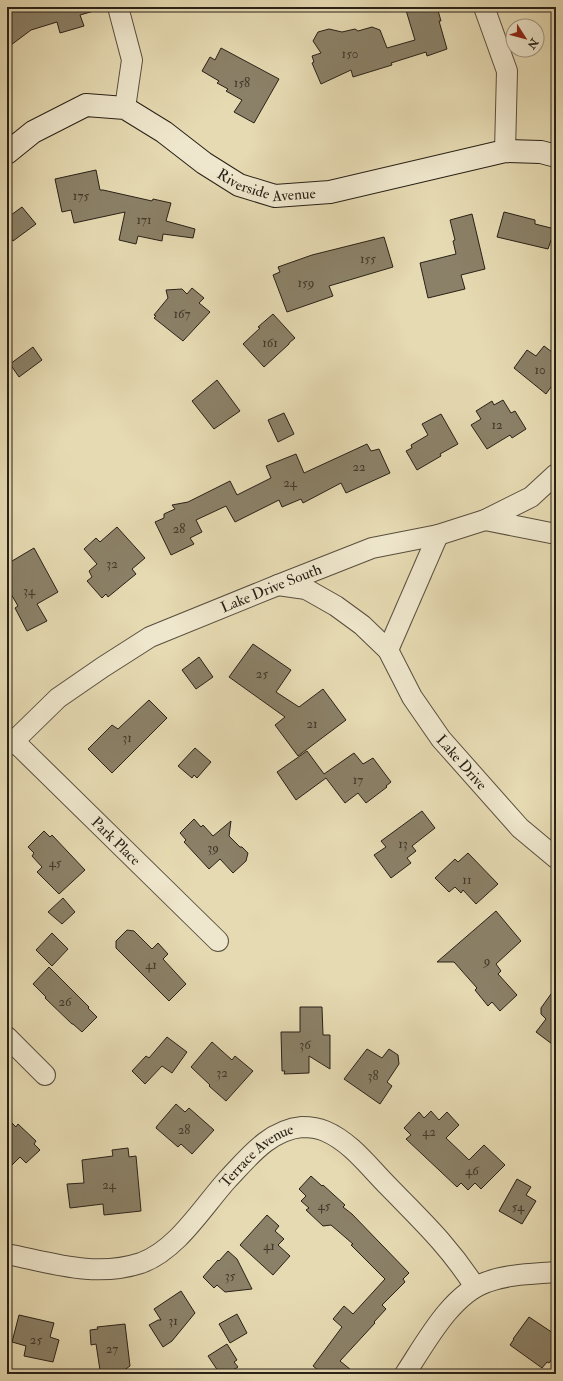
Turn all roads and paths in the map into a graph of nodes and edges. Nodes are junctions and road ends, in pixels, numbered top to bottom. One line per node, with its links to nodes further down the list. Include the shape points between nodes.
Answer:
1 (118, 7): 3 (street, via 132,60)
2 (484, 7): 4 (street, via 507,71)
3 (125, 108): 4 (street, Riverside Avenue, via 164,132 204,164 239,185 275,196 330,192); 5 (street, Riverside Avenue, via 86,105 33,132)
4 (505, 151): 6 (street, Riverside Avenue, via 541,152)
5 (7, 153)
6 (556, 156)
7 (556, 474): 8 (street, Lake Drive South, via 531,496)
8 (485, 520): 9 (street); 10 (street, Lake Drive South)
9 (556, 534)
10 (438, 535): 11 (street, Lake Drive South, via 372,548); 12 (street)
11 (278, 585): 12 (street, Lake Drive, via 306,589 336,606 362,625); 13 (street, Lake Drive South, via 150,637 58,698)
12 (388, 650): 14 (street, Lake Drive, via 412,696 441,739 520,828)
13 (10, 743): 15 (street, Park Place)
14 (556, 858)
15 (218, 941)
16 (7, 1037): 17 (street)
17 (45, 1075)
18 (7, 1254): 20 (street, Terrace Avenue, via 83,1269 121,1268 142,1262 172,1244 260,1146 271,1137 301,1127 325,1131 346,1144 439,1238)
19 (556, 1272): 20 (street, via 500,1278)
20 (475, 1287): 21 (street, via 449,1310)
21 (405, 1374)

